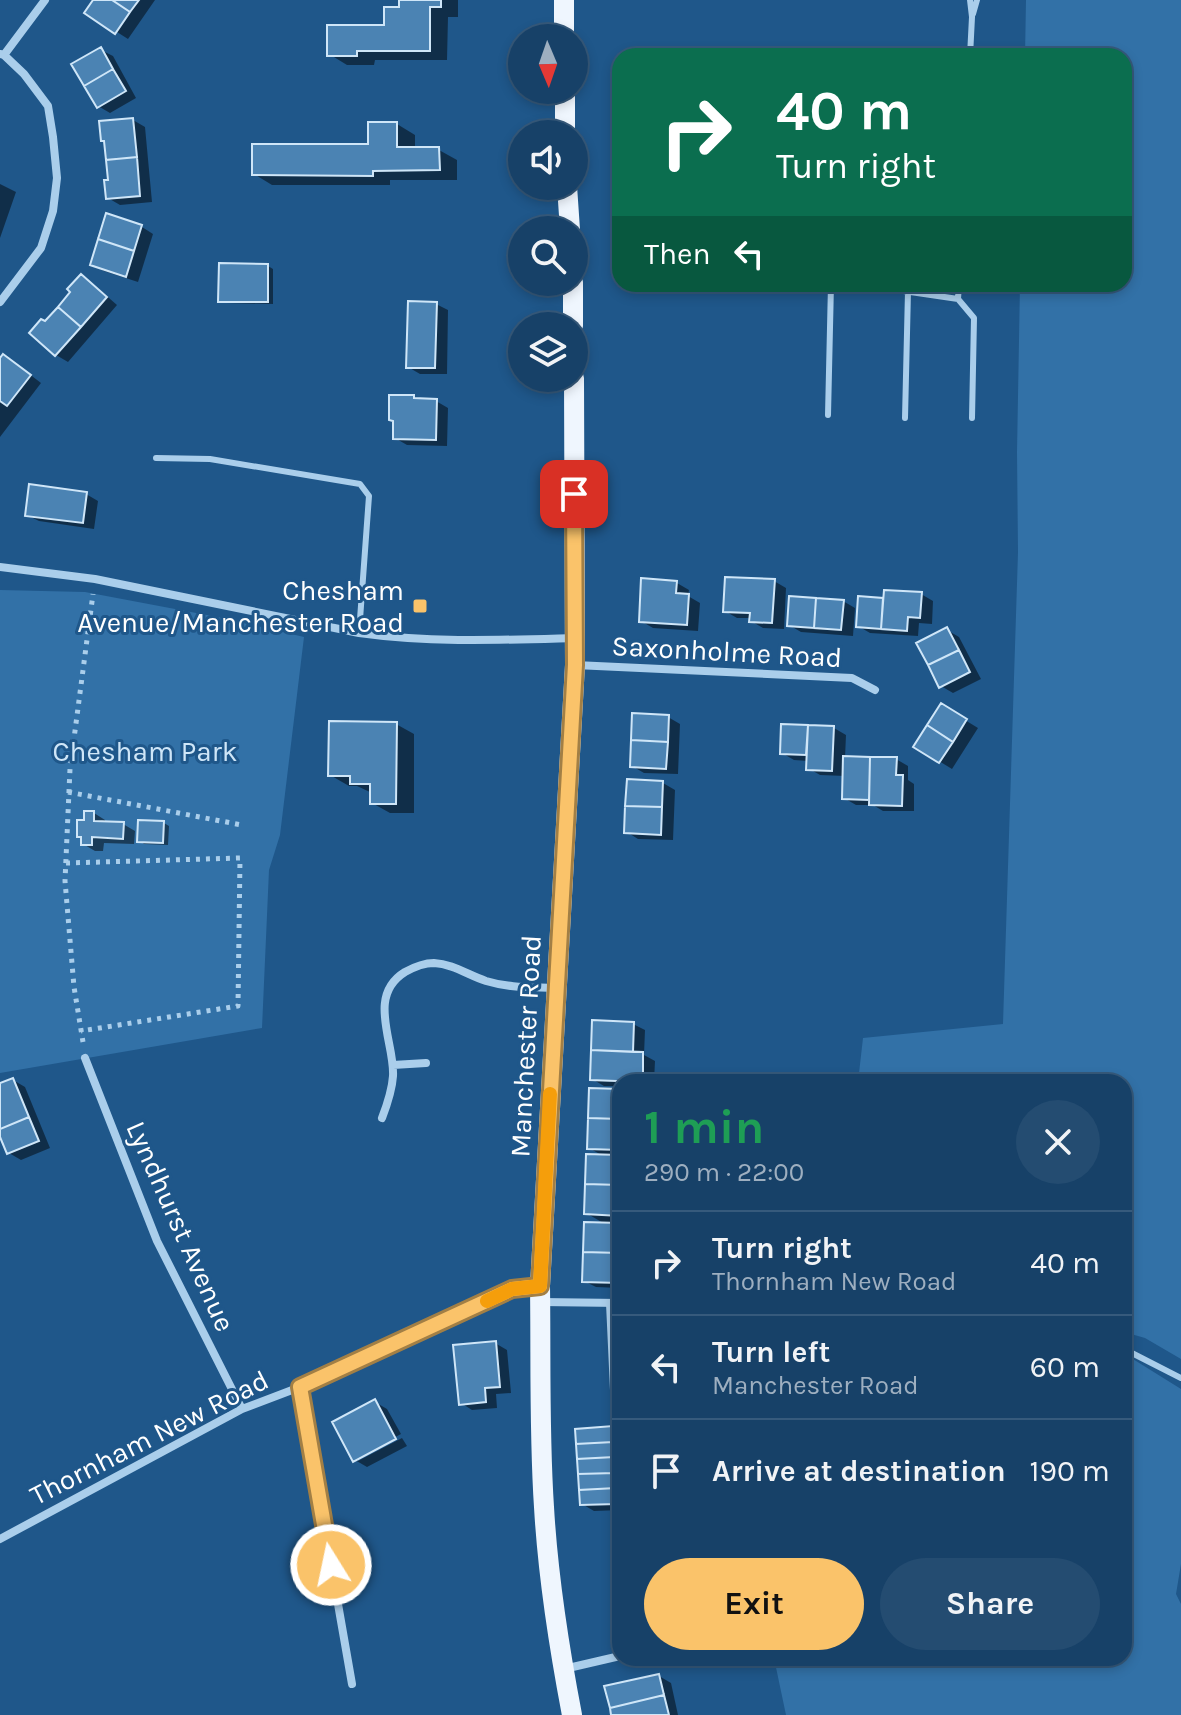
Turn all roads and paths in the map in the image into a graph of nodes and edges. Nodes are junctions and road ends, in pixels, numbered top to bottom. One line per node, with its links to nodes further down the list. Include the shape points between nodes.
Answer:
1 (45, 0): 8 (street)
2 (564, 0): 6 (main road)
3 (970, 0): 5 (lane)
4 (977, 0): 5 (lane)
5 (972, 17): 7 (lane)
6 (564, 24)
7 (970, 48)
8 (2, 55): 14 (street, via 48,106 57,178 41,248)
9 (831, 292): 16 (lane)
10 (908, 292): 17 (lane)
11 (914, 292): 13 (lane)
12 (958, 292): 13 (lane)
13 (958, 299): 18 (lane, via 974,318)
14 (0, 302)
15 (574, 392): 23 (main road, Manchester Road)
16 (828, 415)
17 (905, 418)
18 (972, 418)
19 (156, 458): 22 (lane, via 210,459 360,484 369,496)
20 (0, 567): 21 (street)
21 (95, 579): 22 (street); 26 (path)
22 (359, 633): 23 (street, via 463,641)
23 (575, 638): 24 (main road, Manchester Road)
24 (575, 665): 25 (street, Saxonholme Road, via 852,678); 29 (main road, Manchester Road)
25 (875, 690)
26 (68, 792): 27 (path); 28 (path)
27 (242, 825)
28 (66, 863): 30 (path); 30 (path, via 240,858 238,1006)
29 (556, 988): 33 (street, via 512,987 450,965 415,966 398,976 383,1011); 35 (main road, Manchester Road)
30 (81, 1031): 31 (path)
31 (85, 1058): 41 (street, Lyndhurst Avenue, via 157,1241)
32 (426, 1063): 33 (street)
33 (393, 1065): 34 (street)
34 (382, 1118)
35 (540, 1294): 36 (street, Thornham New Road); 40 (street, Thornham New Road, via 512,1289); 44 (main road, Manchester Road, via 544,1508)
36 (609, 1303): 38 (lane)
37 (1132, 1353): 39 (lane)
38 (612, 1368)
39 (1181, 1378)
40 (300, 1387): 41 (street, Thornham New Road); 45 (street)
41 (242, 1409): 42 (street, Thornham New Road)
42 (0, 1539)
43 (612, 1658): 44 (street)
44 (563, 1669): 46 (main road, Manchester Road)
45 (352, 1684)
46 (572, 1715)

